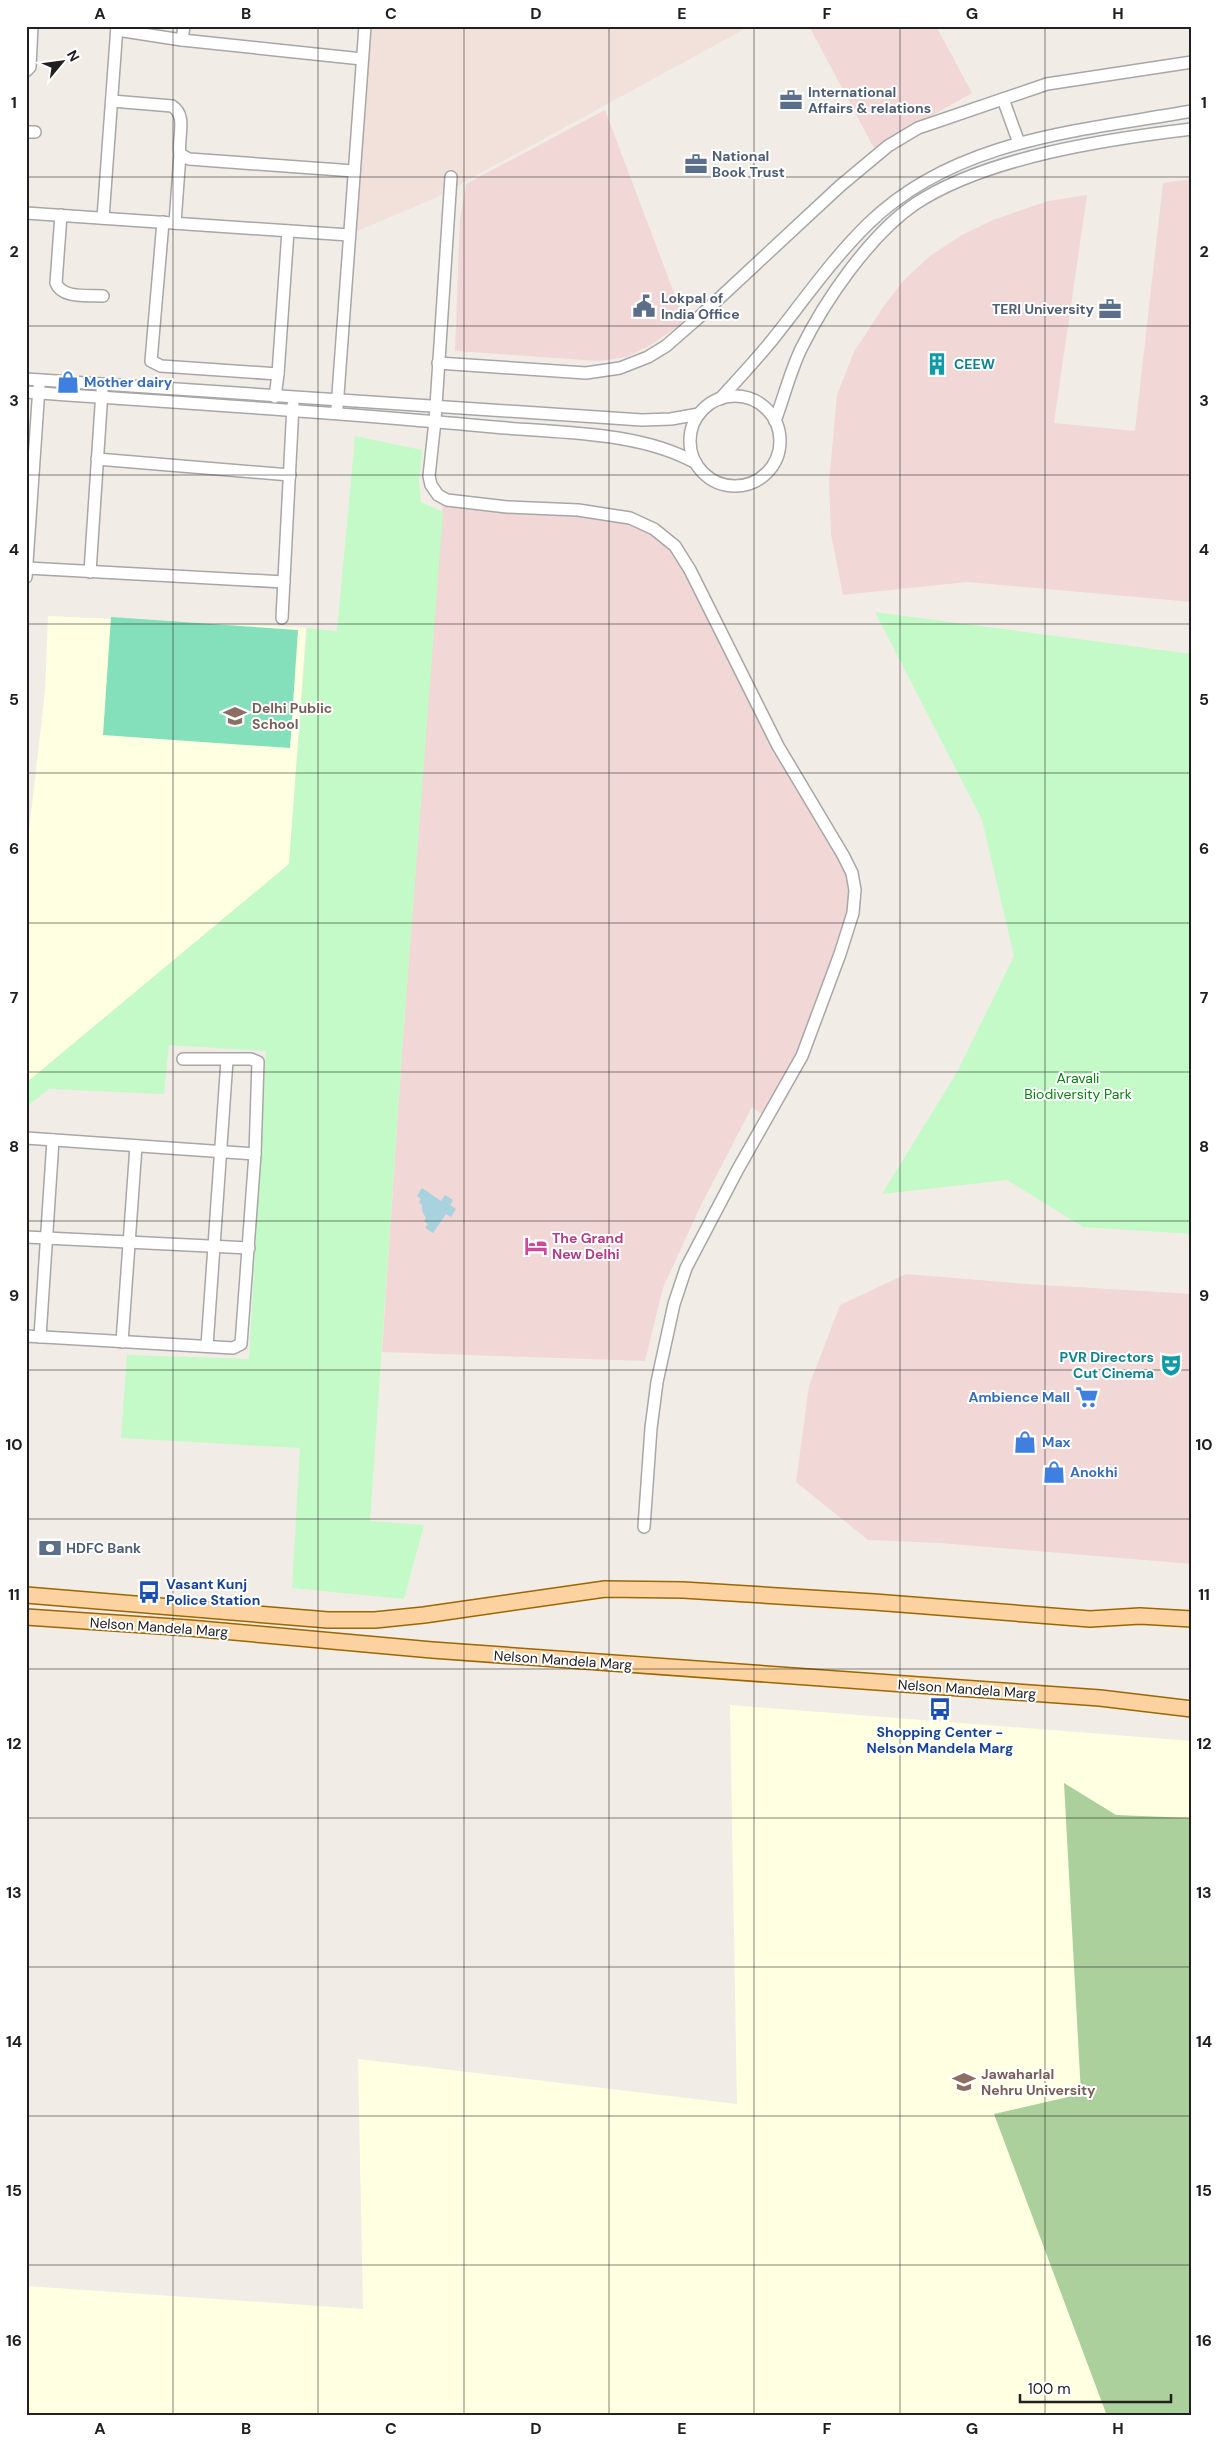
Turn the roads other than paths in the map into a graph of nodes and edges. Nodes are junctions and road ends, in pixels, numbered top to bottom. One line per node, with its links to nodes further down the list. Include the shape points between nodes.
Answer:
1 (32, 26): 8 (street, via 30,67)
2 (184, 26): 5 (street)
3 (365, 26): 6 (street)
4 (117, 28): 5 (street); 10 (street)
5 (182, 40): 6 (street)
6 (362, 59): 15 (street)
7 (1192, 62): 9 (street, via 1047,84)
8 (26, 71)
9 (1003, 99): 13 (street); 25 (street, via 918,128 888,146 840,186 696,320 648,357 620,368 586,372)
10 (112, 101): 14 (street, via 172,106 178,110 181,120); 19 (street)
11 (1192, 111): 13 (street, via 1073,129)
12 (1192, 129): 40 (street, via 1048,154 971,177 914,205 867,248 819,317 800,351)
13 (1019, 143): 33 (street, via 952,166 927,179 869,223)
14 (180, 154): 15 (street, via 189,159); 21 (street)
15 (354, 171): 23 (street)
16 (451, 177): 25 (street)
17 (26, 212): 18 (street)
18 (61, 215): 19 (street); 24 (street, via 57,287 67,293)
19 (103, 218): 20 (street)
20 (163, 222): 21 (street); 26 (street, via 151,361 161,366)
21 (175, 223): 22 (street)
22 (288, 230): 23 (street); 26 (street)
23 (349, 235): 34 (street)
24 (103, 296)
25 (438, 363): 35 (street)
26 (278, 374): 31 (street)
27 (31, 380): 28 (street); 29 (street)
28 (102, 385): 30 (street); 31 (street)
29 (30, 395): 30 (street); 44 (street)
30 (102, 397): 36 (street); 41 (street)
31 (274, 397): 32 (street)
32 (293, 398): 34 (street); 36 (street)
33 (720, 399): 38 (street); 40 (street, via 734,396 751,399 766,407)
34 (337, 401): 35 (street); 37 (street)
35 (436, 407): 38 (street, via 642,420); 39 (street)
36 (293, 411): 37 (street); 43 (street)
37 (337, 414): 39 (street)
38 (699, 414): 42 (street, via 691,435)
39 (435, 421): 42 (street, via 627,439 664,448); 65 (street, via 429,476 438,495 447,500 578,510 630,518 654,529 674,546 690,570 778,746 852,873 855,890 853,912 802,1056 686,1268 677,1295 657,1382)
40 (775, 421): 42 (street, via 780,439 776,459 768,472 755,481 739,486 720,483 704,473)
41 (98, 459): 43 (street); 45 (street)
42 (696, 463)
43 (290, 475): 47 (street)
44 (27, 568): 45 (street); 46 (street)
45 (90, 572): 47 (street)
46 (26, 577)
47 (284, 582): 48 (street)
48 (282, 618)
49 (183, 1060): 50 (street)
50 (227, 1060): 54 (street); 55 (street, via 258,1062)
51 (26, 1138): 52 (street)
52 (53, 1140): 53 (street); 57 (street)
53 (136, 1146): 54 (street); 58 (street)
54 (221, 1152): 55 (street); 59 (street)
55 (255, 1154): 60 (street)
56 (26, 1237): 57 (street)
57 (46, 1238): 58 (street); 62 (street)
58 (129, 1242): 59 (street); 63 (street)
59 (214, 1246): 60 (street); 64 (street)
60 (249, 1248): 64 (street, via 243,1341 233,1348)
61 (26, 1336): 62 (street)
62 (40, 1337): 63 (street)
63 (122, 1342): 64 (street)
64 (207, 1346)
65 (644, 1527)
66 (26, 1595): 68 (main road, Nelson Mandela Marg, via 328,1620 375,1620 590,1590 683,1590)
67 (26, 1617): 71 (main road, Nelson Mandela Marg)
68 (1090, 1619): 69 (main road, Nelson Mandela Marg, via 1140,1616); 70 (main road, Nelson Mandela Marg)
69 (1192, 1619)
70 (1192, 1629)
71 (1100, 1698): 72 (main road, Nelson Mandela Marg); 73 (main road, Nelson Mandela Marg)
72 (1192, 1699)
73 (1192, 1709)

